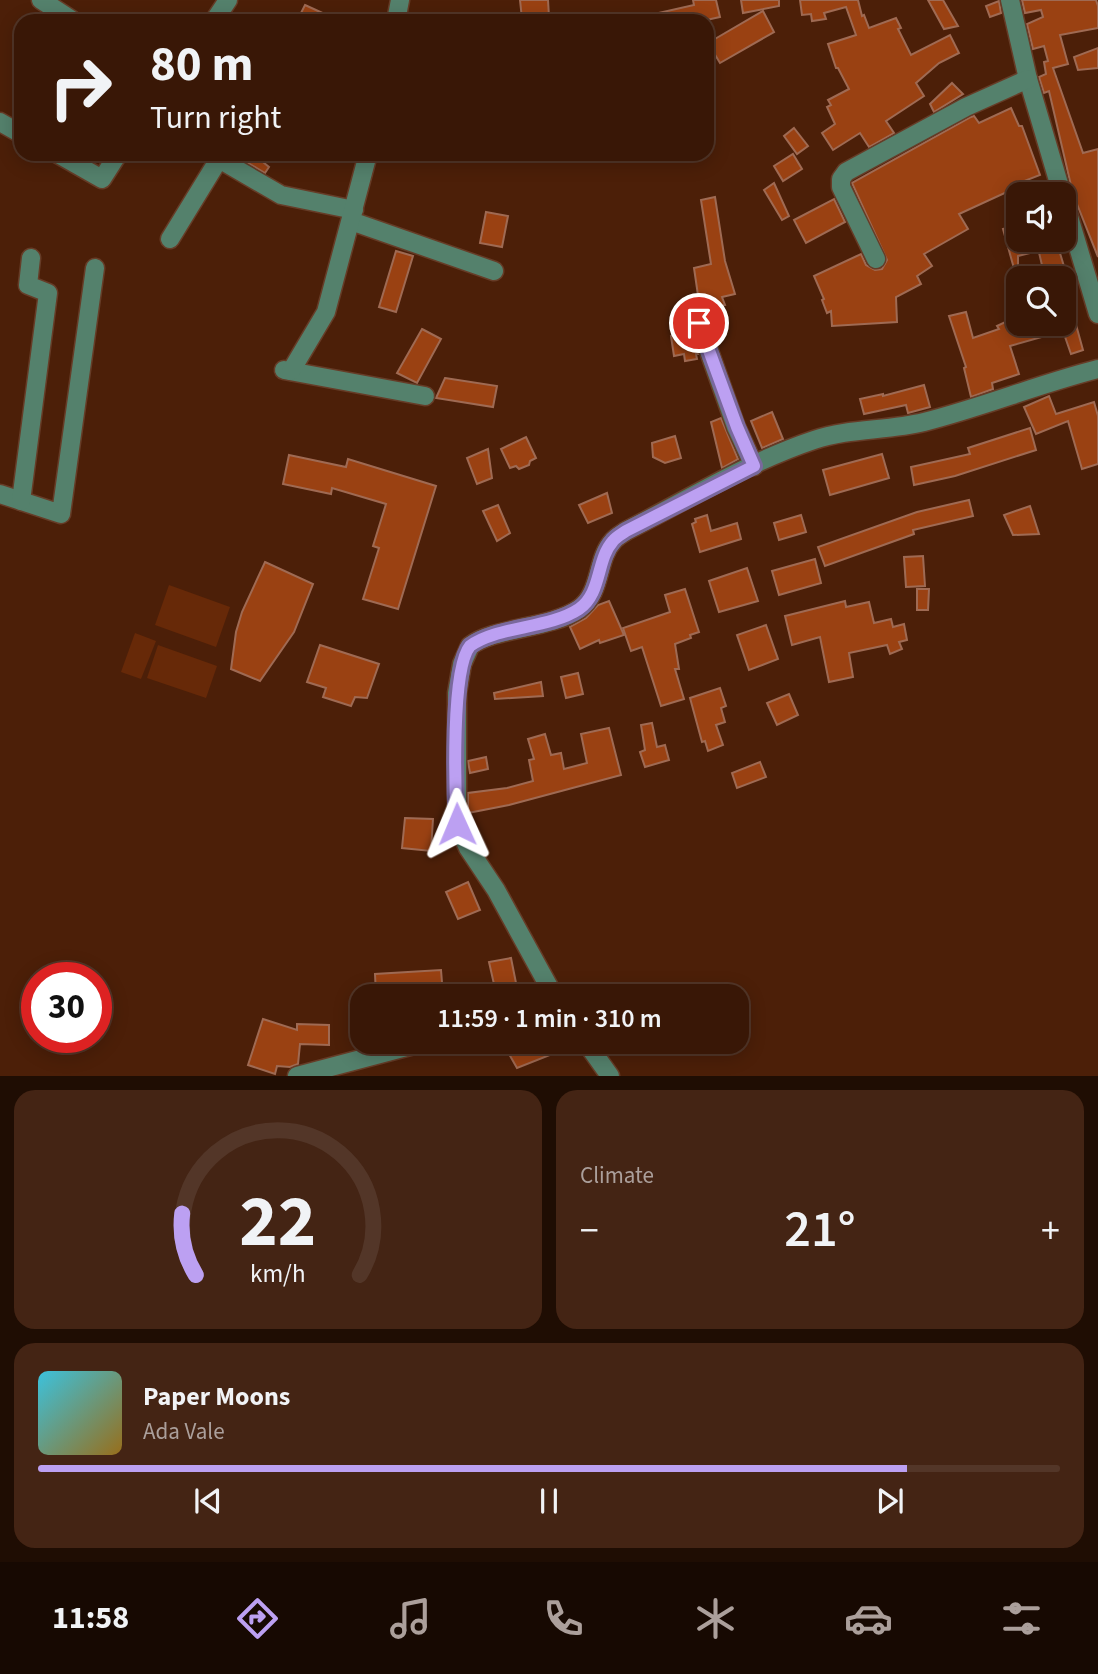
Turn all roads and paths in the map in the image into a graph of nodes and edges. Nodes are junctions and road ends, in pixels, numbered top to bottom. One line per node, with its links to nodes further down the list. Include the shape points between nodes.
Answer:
1 (41, 0): 3 (street)
2 (1010, 0): 4 (street)
3 (63, 14)
4 (1028, 79): 10 (street); 15 (street, via 846,172 841,187)
5 (70, 161): 6 (street, via 102,179)
6 (114, 161)
7 (218, 161): 12 (street)
8 (222, 161): 11 (street, via 281,195)
9 (366, 161): 11 (street)
10 (1058, 182)
11 (353, 216): 17 (street); 21 (street, via 326,312 287,370)
12 (170, 239)
13 (1076, 240): 18 (street)
14 (31, 258): 24 (street, via 28,285 48,293)
15 (876, 259)
16 (95, 268): 24 (street, via 61,514)
17 (494, 271)
18 (1098, 314)
19 (699, 323): 22 (street)
20 (1098, 369): 22 (street, via 924,422 838,432)
21 (425, 396)
22 (754, 466): 25 (street, via 613,541 590,598 578,609 475,642 466,651 457,694 457,824)
23 (0, 494): 24 (street)
24 (21, 501)
25 (547, 984)
26 (380, 1054): 28 (street)
27 (594, 1054): 29 (street)
28 (297, 1076)
29 (610, 1076)

